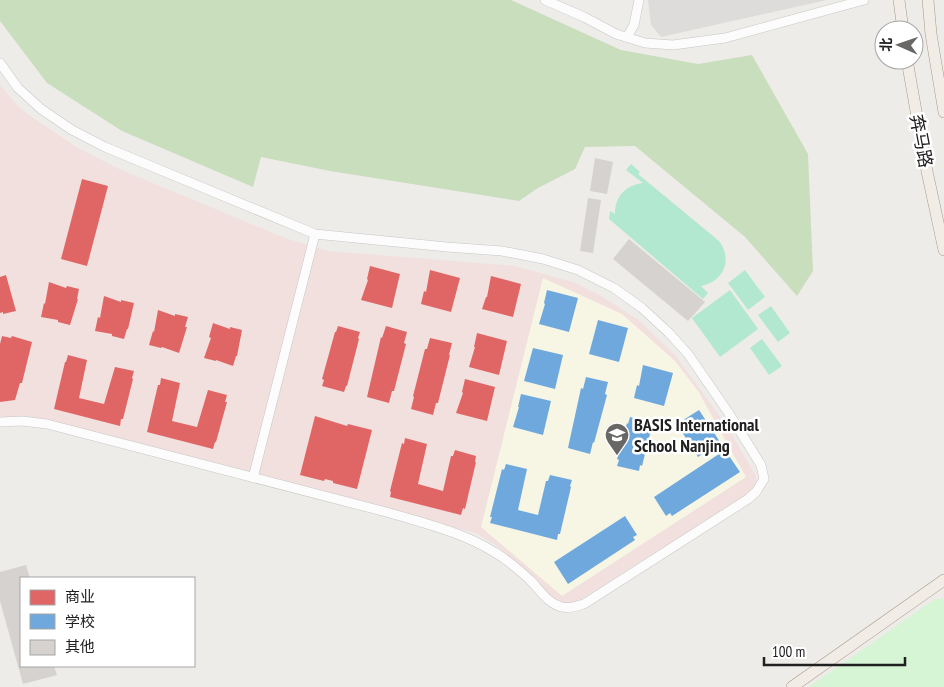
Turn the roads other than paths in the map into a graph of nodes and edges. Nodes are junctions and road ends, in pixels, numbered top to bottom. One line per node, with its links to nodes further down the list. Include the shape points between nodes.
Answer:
1 (545, 0): 7 (street)
2 (639, 0): 7 (street, via 634,24)
3 (864, 0): 7 (street, via 725,38 673,45 646,43)
4 (899, 0): 6 (main road)
5 (928, 0): 10 (main road, 奔马路, via 930,34)
6 (902, 20)
7 (627, 37)
8 (0, 63): 11 (street, via 18,88 72,130 105,147)
9 (909, 70): 12 (main road, 奔马路)
10 (944, 112)
11 (314, 234): 14 (street); 14 (street, via 502,251 578,270 614,288 642,308 688,354 761,465 764,479 748,499 584,604 562,608 550,602 530,580 496,552 470,538 390,513)
12 (944, 250)
13 (0, 422): 14 (street, via 47,424)
14 (253, 478)
15 (944, 580): 16 (main road)
16 (792, 687)

